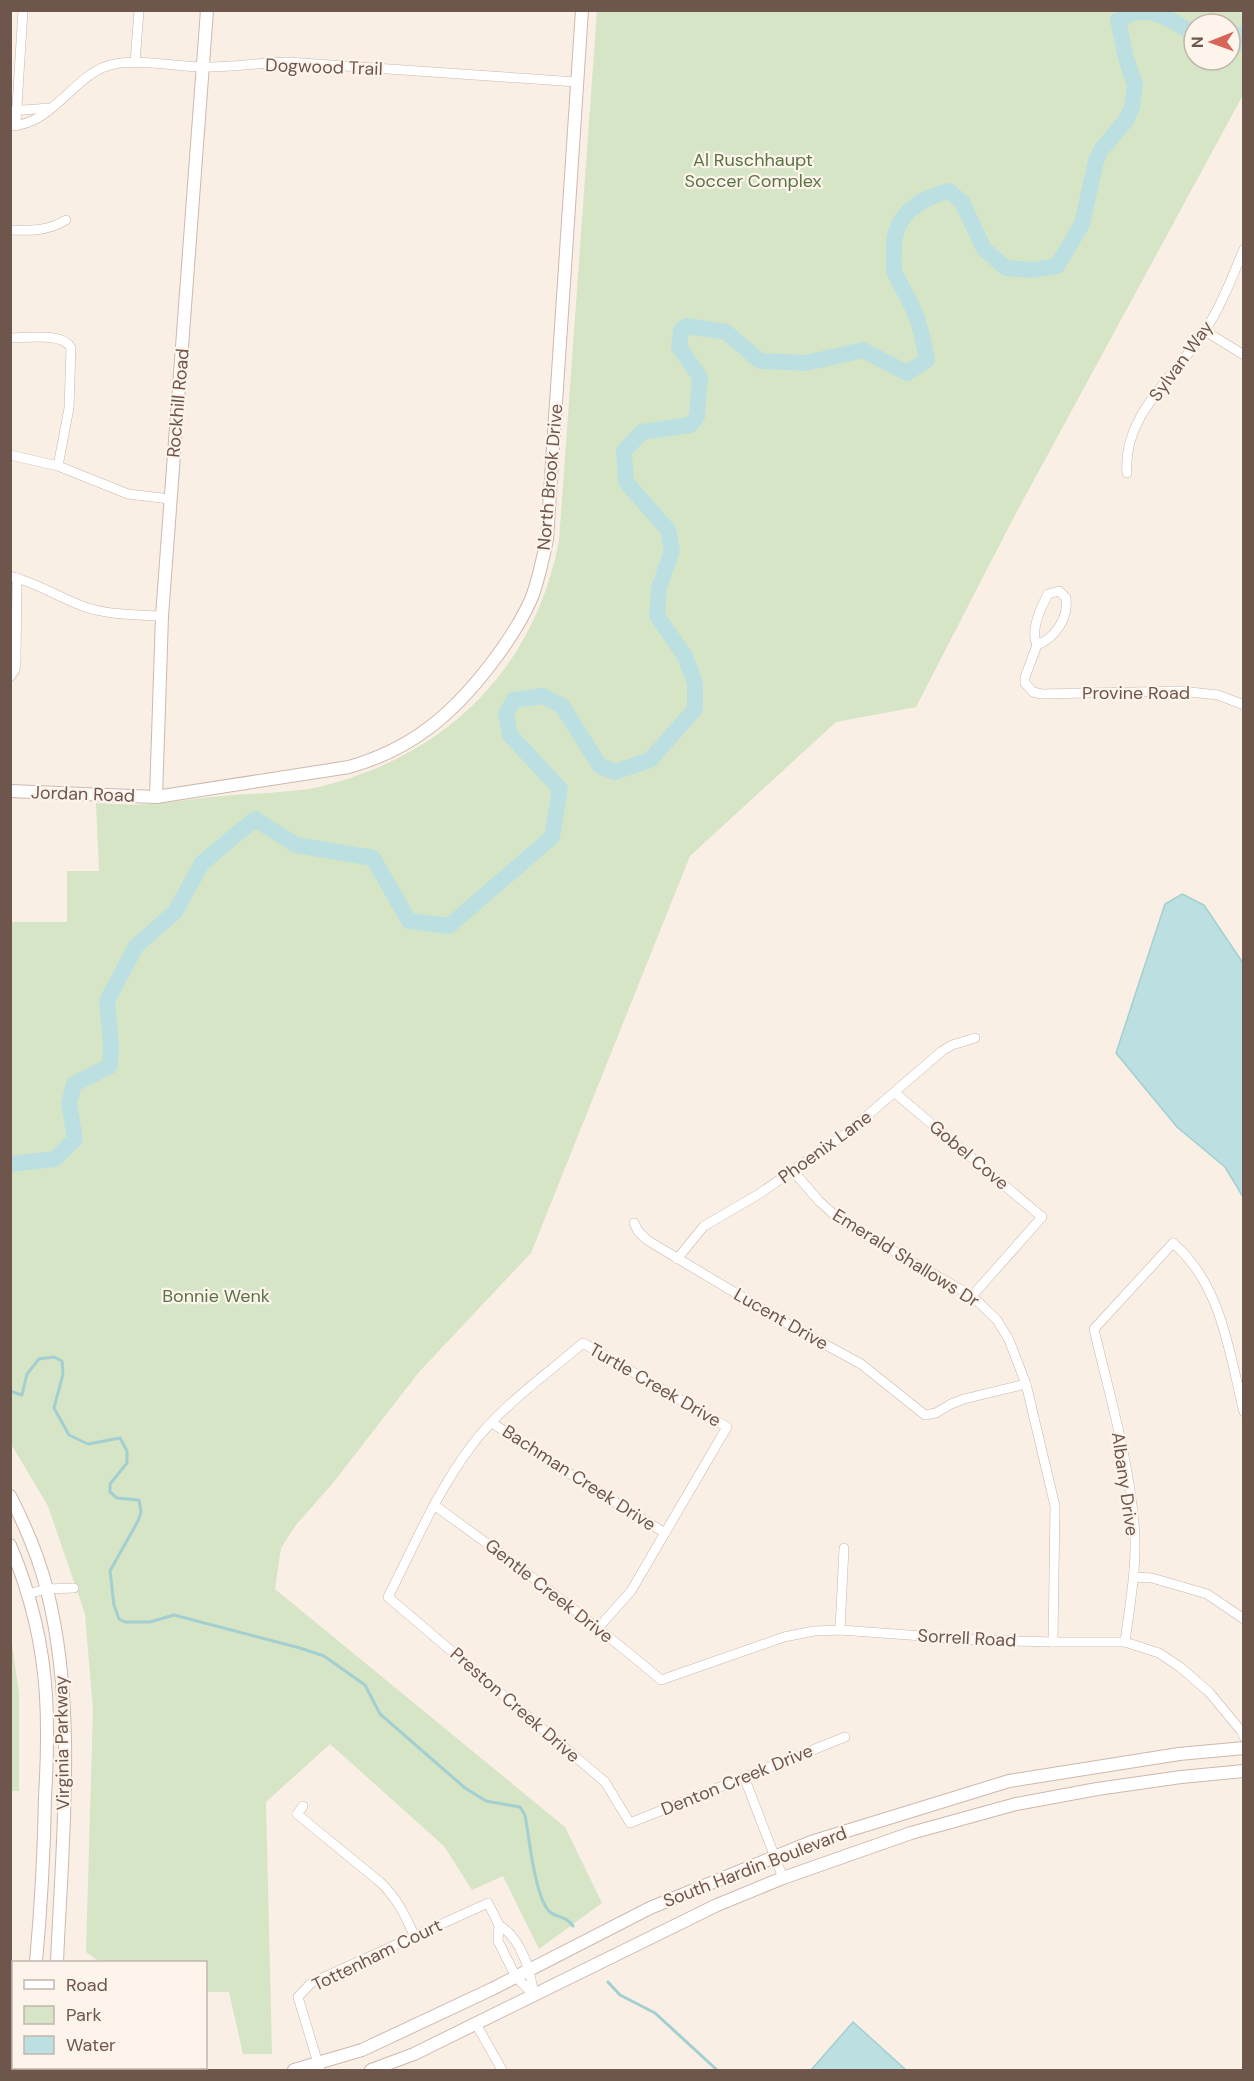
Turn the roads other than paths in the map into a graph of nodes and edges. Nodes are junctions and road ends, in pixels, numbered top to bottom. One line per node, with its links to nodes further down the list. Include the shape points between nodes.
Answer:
1 (23, 10): 9 (street)
2 (139, 10): 5 (street)
3 (207, 10): 6 (main road, Rockhill Road)
4 (582, 10): 7 (main road, North Brook Drive)
5 (135, 63): 6 (street, Dogwood Trail); 8 (street, Dogwood Trail, via 105,66)
6 (203, 67): 7 (street, Dogwood Trail, via 287,62); 20 (main road, Rockhill Road)
7 (577, 82): 27 (main road, North Brook Drive, via 547,539 541,569 518,625 450,712 397,749 372,761 349,768)
8 (50, 108): 9 (street); 10 (street, Dogwood Trail, via 38,119)
9 (14, 111): 10 (street)
10 (14, 126)
11 (66, 220): 12 (street, via 40,230)
12 (10, 230)
13 (1244, 249): 14 (street, Sylvan Way)
14 (1205, 331): 16 (street); 19 (street, Sylvan Way, via 1146,409 1126,456)
15 (10, 338): 18 (street, via 58,338 71,348 69,408)
16 (1244, 355)
17 (10, 455): 18 (street)
18 (58, 466): 20 (street, via 128,495)
19 (1127, 473)
20 (170, 499): 22 (main road, Rockhill Road)
21 (14, 577): 22 (street, via 89,608); 24 (street, via 16,660)
22 (162, 616): 27 (main road, Rockhill Road)
23 (1036, 645): 23 (street, via 1034,634 1045,599 1059,591 1067,604 1062,623 1052,636); 25 (street, Provine Road, via 1025,677 1033,692 1181,691 1205,693)
24 (10, 677)
25 (1244, 705)
26 (10, 791): 27 (main road, Jordan Road)
27 (156, 797)
28 (975, 1038): 29 (street, Phoenix Lane, via 942,1051)
29 (895, 1093): 30 (street, Phoenix Lane); 33 (street, Gobel Cove, via 1042,1217)
30 (793, 1171): 32 (street, Phoenix Lane, via 704,1226); 33 (street, Emerald Shallows Dr, via 841,1221)
31 (634, 1223): 32 (street, Lucent Drive, via 647,1240)
32 (677, 1259): 34 (street, Lucent Drive, via 861,1364 922,1414)
33 (972, 1296): 34 (street, Emerald Shallows Dr, via 1004,1329)
34 (1026, 1384): 49 (street, Emerald Shallows Dr, via 1055,1506)
35 (1244, 1412): 42 (street, Albany Drive, via 1218,1308 1202,1276 1173,1243 1094,1329 1124,1454 1134,1524)
36 (492, 1423): 38 (street, via 472,1444); 39 (street, Bachman Creek Drive); 39 (street, Turtle Creek Drive, via 583,1343 727,1427)
37 (10, 1496): 44 (main road, Virginia Parkway)
38 (434, 1505): 47 (street, Gentle Creek Drive); 60 (street, Preston Creek Drive, via 388,1597 605,1782)
39 (665, 1533): 47 (street, via 631,1591)
40 (10, 1545): 45 (main road, Virginia Parkway)
41 (844, 1548): 48 (street)
42 (1134, 1577): 46 (street, via 1152,1578 1207,1594); 50 (street, Albany Drive)
43 (74, 1588): 44 (street)
44 (47, 1589): 45 (street); 58 (main road, Virginia Parkway, via 62,1681)
45 (27, 1594): 57 (main road, Virginia Parkway, via 46,1696)
46 (1244, 1619)
47 (599, 1627): 51 (street, Gentle Creek Drive)
48 (840, 1630): 49 (street, Sorrell Road); 51 (street, Sorrell Road, via 784,1637)
49 (1053, 1642): 50 (street, Sorrell Road)
50 (1125, 1642): 53 (street, Sorrell Road, via 1160,1653 1180,1667 1209,1692)
51 (661, 1680)
52 (845, 1737): 56 (street, Denton Creek Drive)
53 (1244, 1737)
54 (1244, 1748): 61 (main road, South Hardin Boulevard, via 1179,1754 1009,1781)
55 (1244, 1771): 62 (main road, South Hardin Boulevard, via 1097,1789 1016,1804 911,1833)
56 (744, 1777): 60 (street, Denton Creek Drive); 61 (street)
57 (45, 1797): 58 (main road); 65 (main road, Virginia Parkway)
58 (63, 1798): 66 (main road, Virginia Parkway)
59 (303, 1806): 64 (street, via 297,1814 392,1895)
60 (630, 1822)
61 (775, 1857): 62 (street); 67 (main road, South Hardin Boulevard, via 650,1908)
62 (783, 1878): 69 (main road, South Hardin Boulevard, via 717,1905)
63 (499, 1925): 64 (street, Tottenham Court, via 488,1903); 67 (street, via 510,1932); 68 (street, via 498,1941)
64 (414, 1935): 71 (street, Tottenham Court, via 311,1983 298,1997)
65 (36, 1961)
66 (57, 1961)
67 (530, 1970): 68 (main road, South Hardin Boulevard); 69 (street)
68 (516, 1977): 69 (street); 71 (main road, South Hardin Boulevard)
69 (534, 1995): 70 (main road, South Hardin Boulevard)
70 (476, 2024): 73 (main road, South Hardin Boulevard); 74 (street)
71 (319, 2067): 72 (main road, South Hardin Boulevard)
72 (294, 2070)
73 (371, 2070)
74 (502, 2070)

